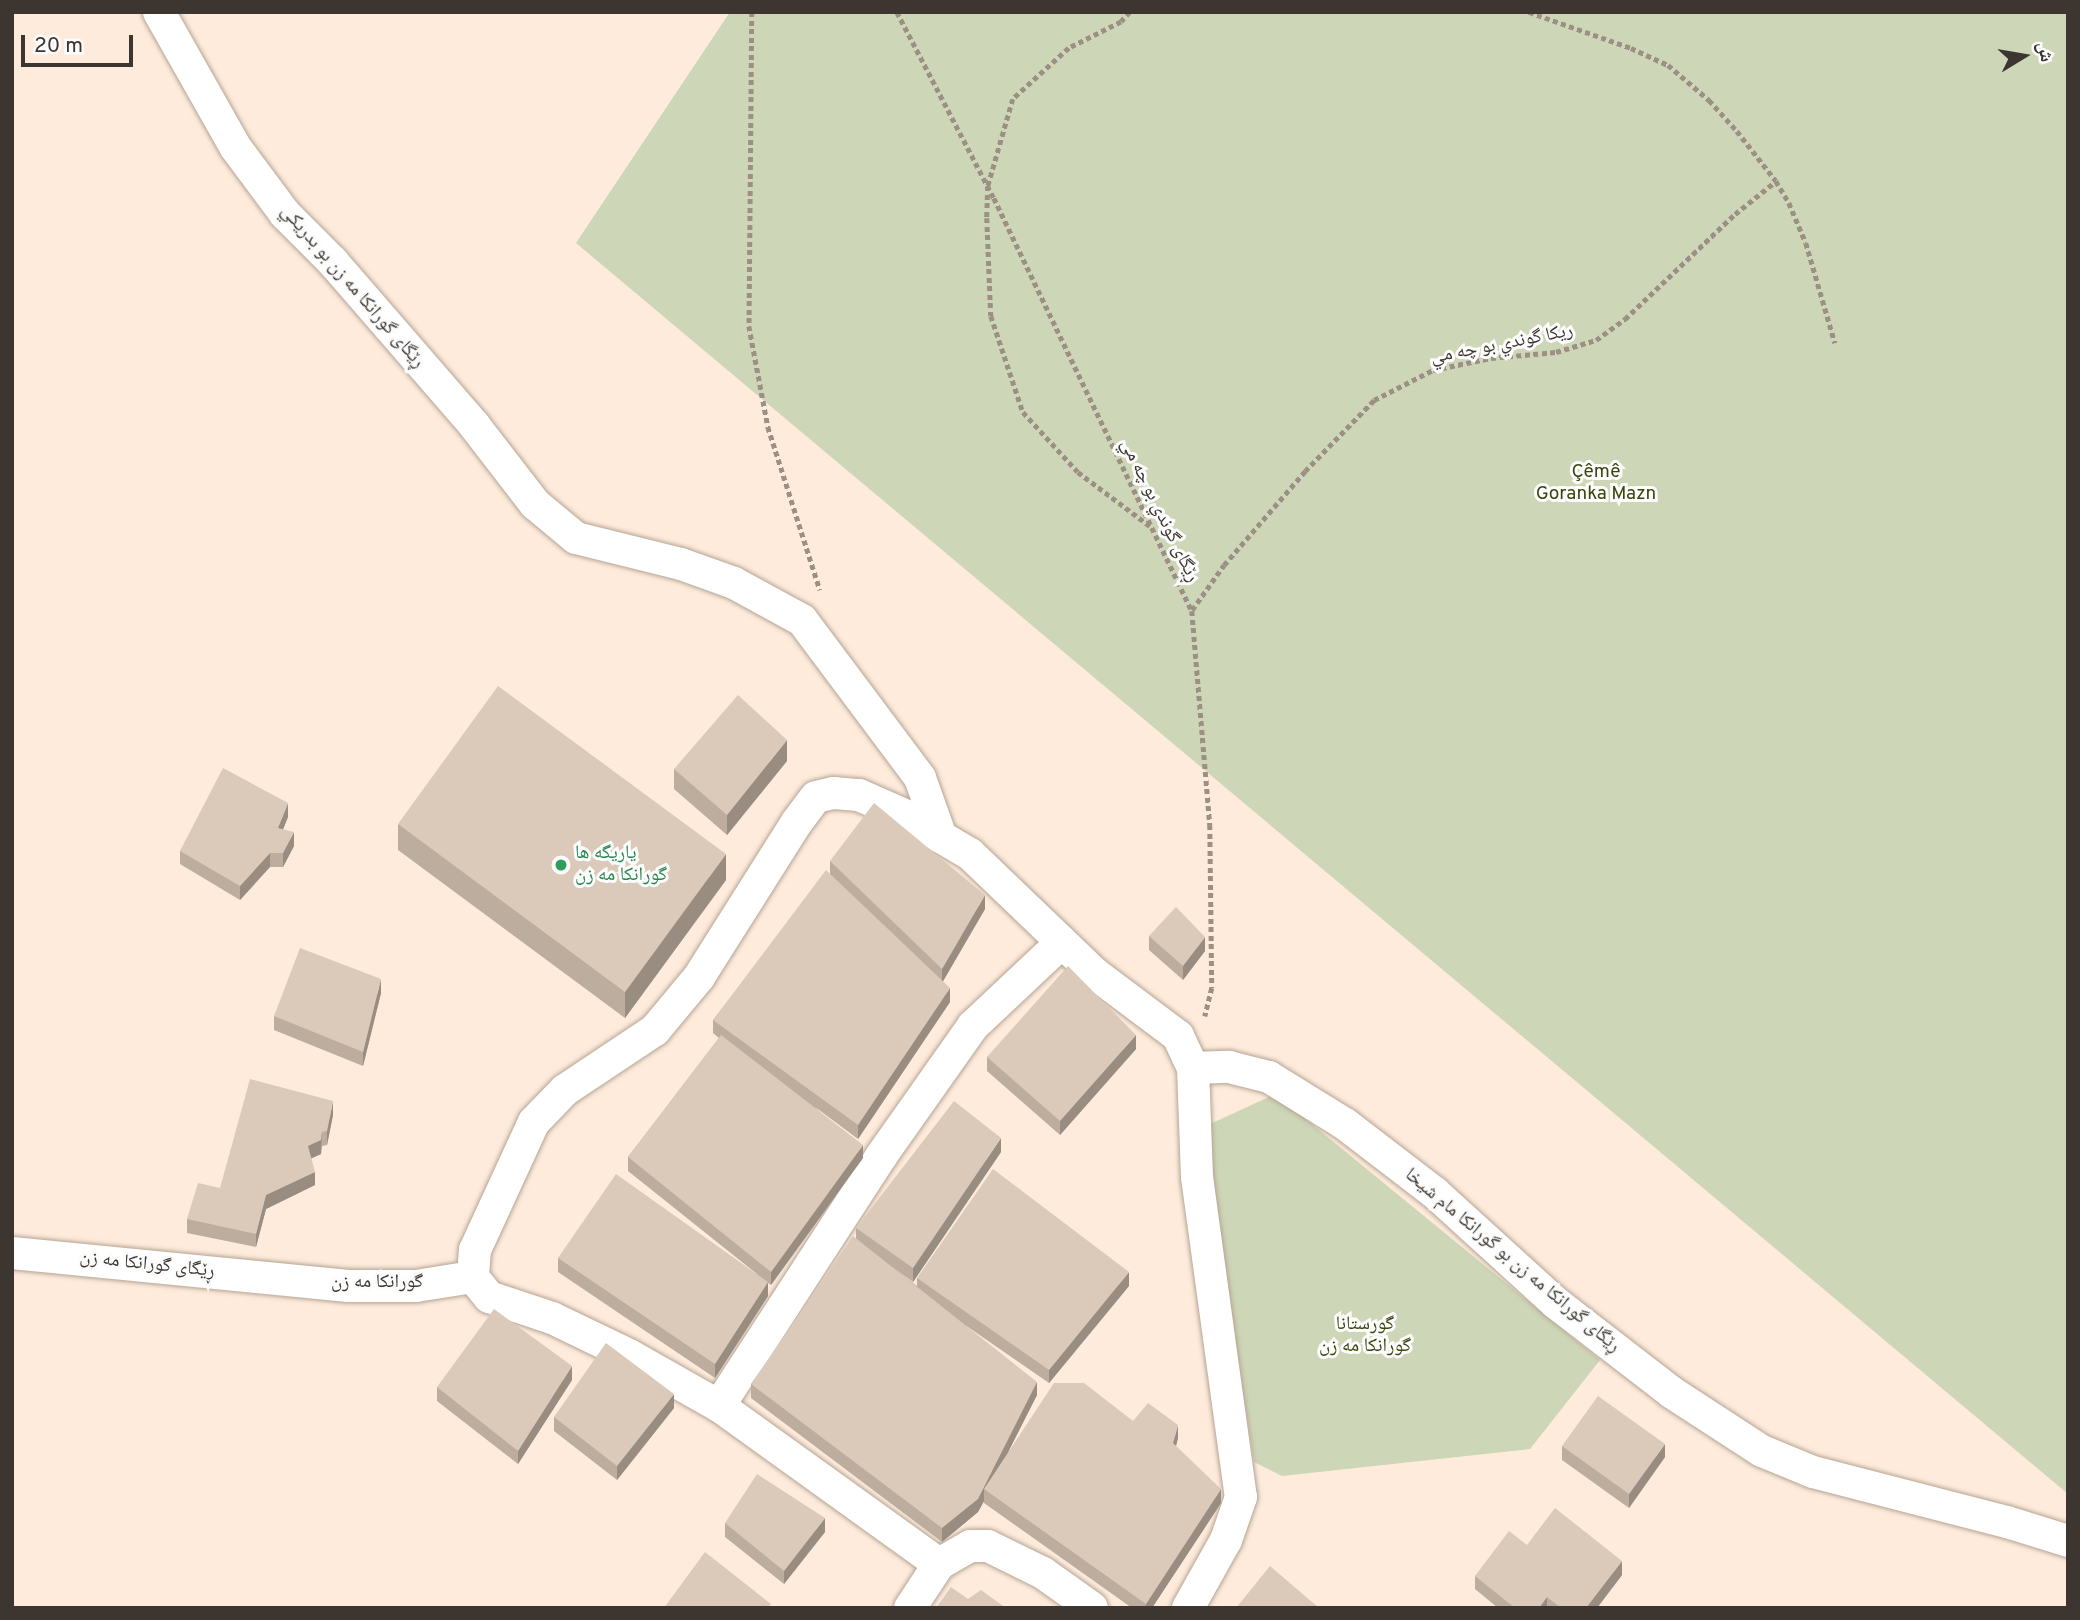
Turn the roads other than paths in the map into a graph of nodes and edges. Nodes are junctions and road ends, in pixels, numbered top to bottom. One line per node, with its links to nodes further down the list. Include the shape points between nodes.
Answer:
1 (159, 12): 2 (street, ڕێگای گورانكا مه زن بو بدريكي, via 236,148 285,214 334,262 474,425 535,504 576,538 681,564 734,583 802,620 920,778)
2 (941, 837): 3 (street, via 970,855); 6 (street, via 859,795 816,797 699,977 655,1030 565,1090 534,1122 475,1250)
3 (1062, 942): 4 (street, via 1094,973 1178,1037); 8 (street, via 973,1026 882,1155)
4 (1193, 1068): 9 (street, ڕێگای گورانكا مه زن بو گورانکا مام شيخا, via 1229,1067 1269,1077 1345,1124 1435,1193 1556,1303 1671,1392 1762,1451 1813,1472); 13 (street, via 1197,1177 1241,1497 1226,1540)
5 (12, 1253): 7 (street, ڕێگای گورانكا مه زن)
6 (473, 1277): 7 (street, گورانكا مه زن, via 416,1286 348,1286); 8 (street, via 489,1297 552,1318)
7 (281, 1278)
8 (719, 1406): 10 (street)
9 (2068, 1541)
10 (939, 1564): 11 (street); 12 (street, via 970,1546 988,1546 1042,1573)
11 (910, 1608)
12 (1092, 1608)
13 (1188, 1608)

